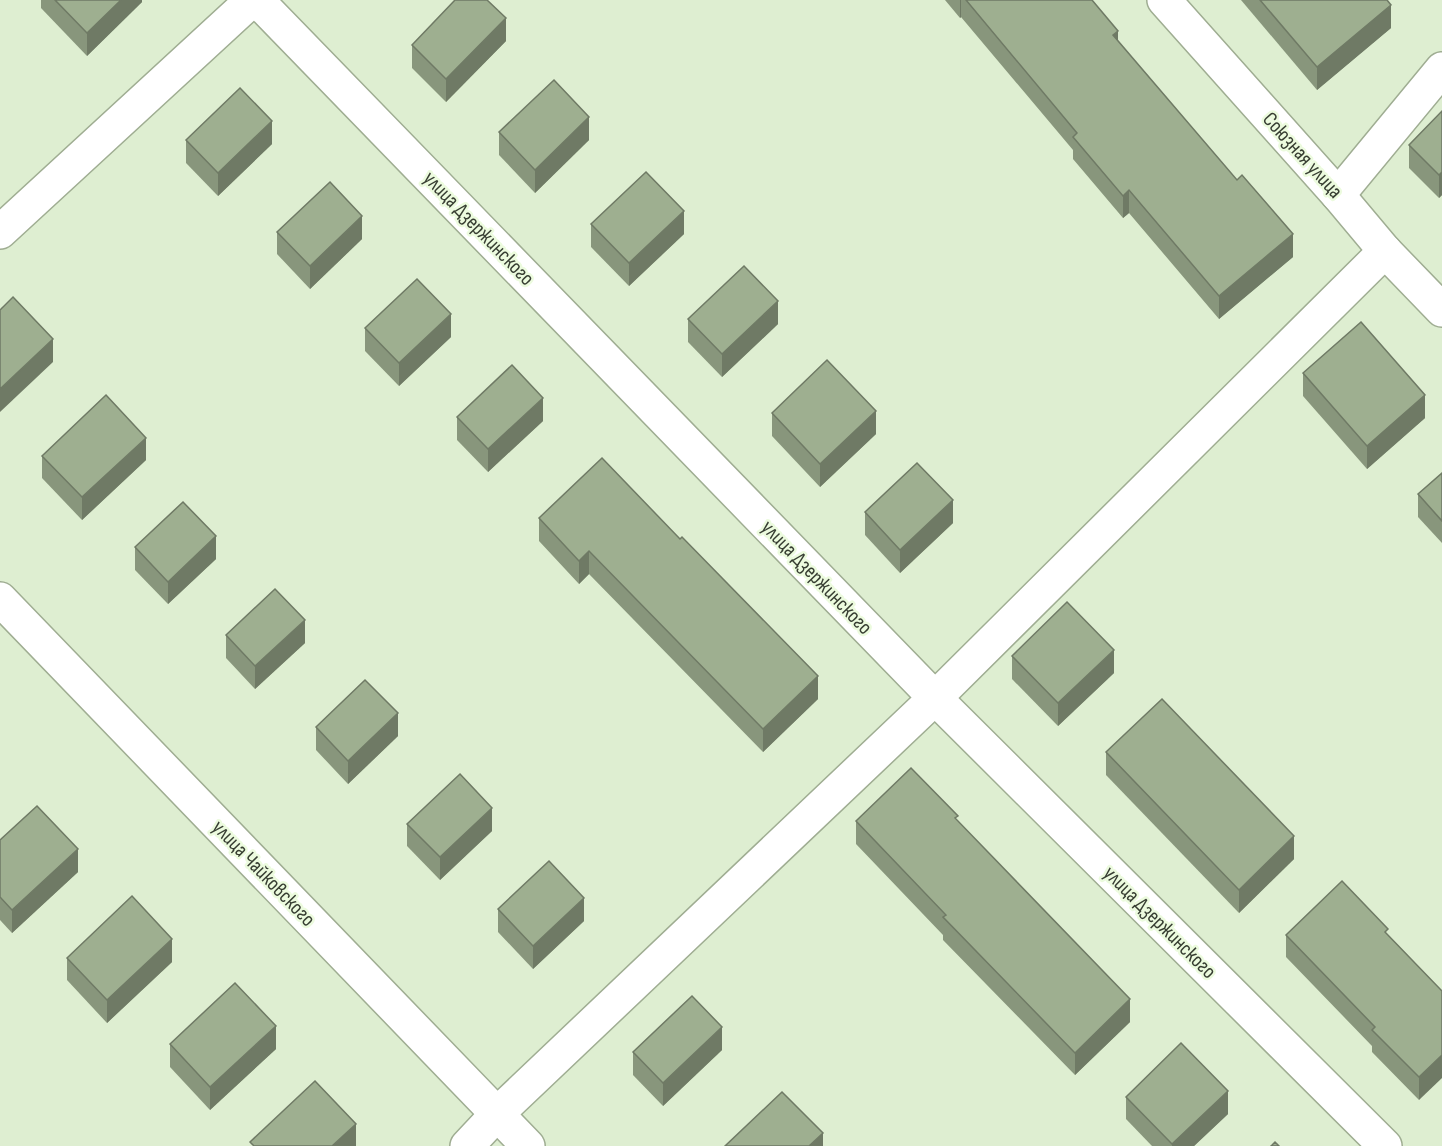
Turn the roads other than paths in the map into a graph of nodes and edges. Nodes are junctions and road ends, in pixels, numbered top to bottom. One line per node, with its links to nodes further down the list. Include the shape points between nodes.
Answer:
1 (252, 0): 6 (street)
2 (257, 0): 10 (street, улица Дзержинского)
3 (1164, 0): 5 (street, Союзная улица)
4 (1442, 69): 5 (street)
5 (1338, 195): 7 (street, Союзная улица)
6 (0, 232)
7 (1385, 251): 8 (street, Союзная улица); 10 (street)
8 (1442, 310)
9 (0, 600): 11 (street, улица Чайковского)
10 (935, 698): 11 (street); 14 (street, улица Дзержинского)
11 (497, 1114): 12 (street); 13 (street, улица Чайковского)
12 (466, 1146)
13 (528, 1146)
14 (1385, 1146)

